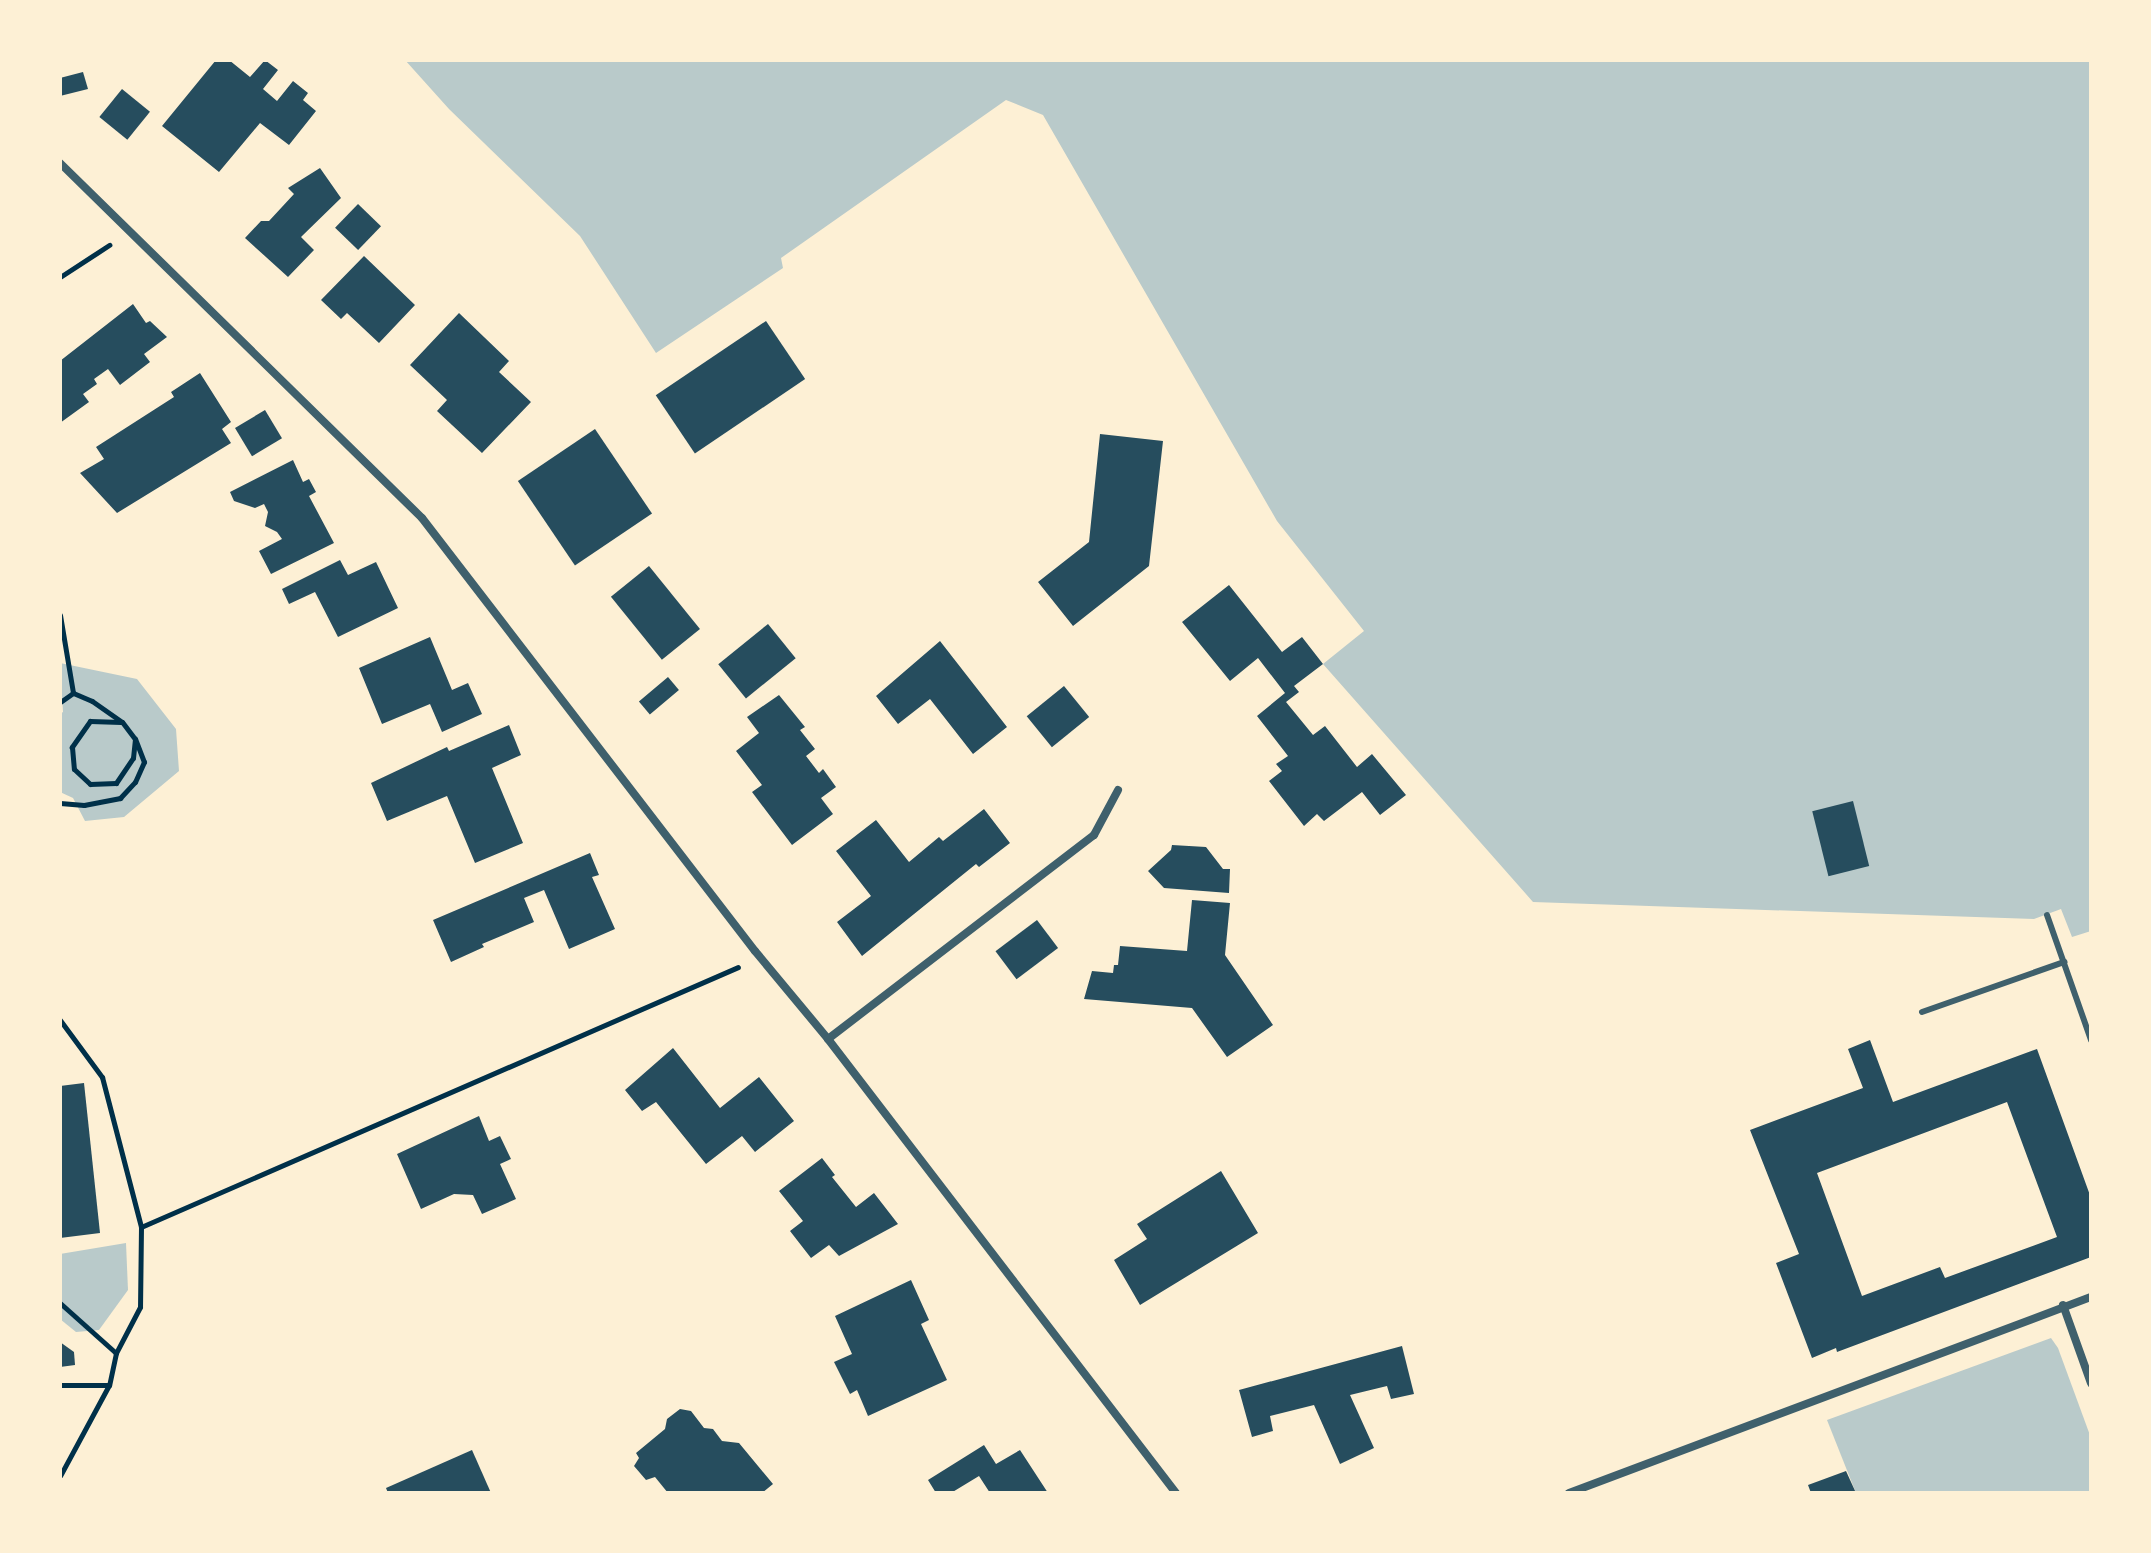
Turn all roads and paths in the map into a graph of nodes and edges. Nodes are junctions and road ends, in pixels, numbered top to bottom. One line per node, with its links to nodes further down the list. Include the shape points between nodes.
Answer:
1 (60, 163): 2 (street)
2 (127, 228): 3 (path); 12 (street, via 422,518)
3 (60, 277)
4 (60, 615): 5 (path)
5 (73, 693): 6 (path); 7 (path)
6 (60, 702)
7 (122, 722): 8 (path); 8 (path, via 90,721 72,747 74,769 90,784 116,783 133,758)
8 (135, 739): 10 (path, via 144,762 120,798)
9 (1118, 790): 16 (street, via 1094,835)
10 (60, 803)
11 (2047, 915): 13 (lane)
12 (755, 951): 16 (street); 18 (path, via 731,971)
13 (2064, 962): 14 (lane); 17 (lane)
14 (1922, 1012)
15 (60, 1020): 18 (path, via 102,1077)
16 (828, 1039): 27 (street)
17 (2091, 1040)
18 (141, 1227): 22 (path, via 140,1307)
19 (2091, 1297): 21 (street)
20 (60, 1303): 22 (path)
21 (2063, 1305): 23 (street); 28 (street)
22 (116, 1353): 25 (path)
23 (2091, 1383)
24 (60, 1385): 25 (path)
25 (109, 1385): 26 (path)
26 (60, 1476)
27 (1176, 1493)
28 (1569, 1493)

